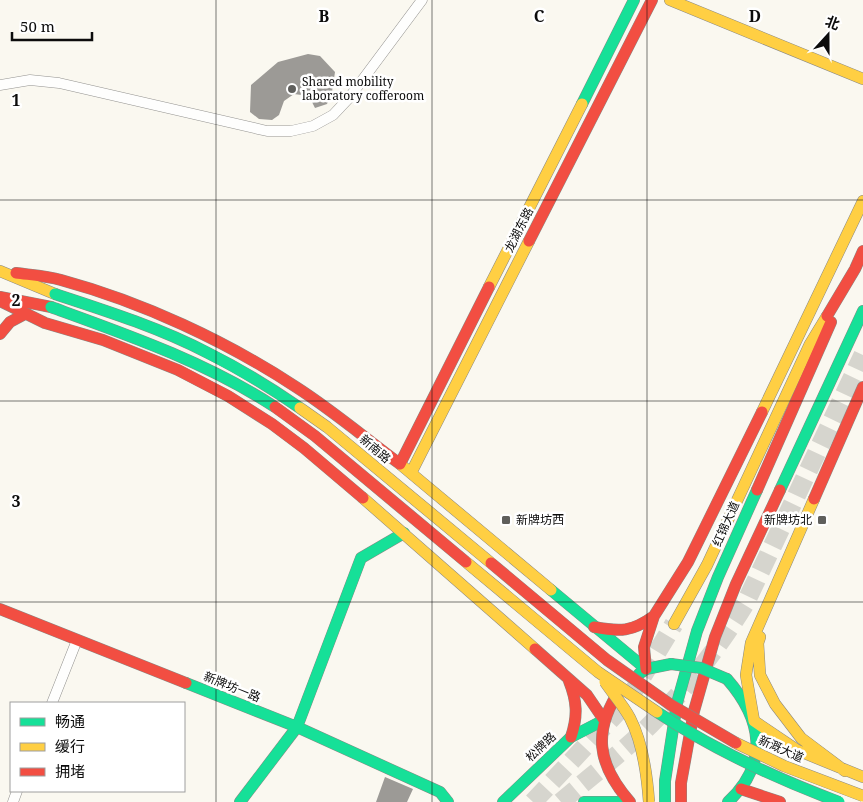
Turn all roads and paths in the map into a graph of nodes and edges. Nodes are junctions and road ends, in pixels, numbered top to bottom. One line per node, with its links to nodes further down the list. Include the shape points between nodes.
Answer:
1 (422, 0): 6 (street, via 333,115 313,126 291,131 267,131 59,83 30,80)
2 (634, 0): 17 (main road, 龙湖东路)
3 (652, 0): 18 (main road, 龙湖东路)
4 (670, 0): 5 (main road)
5 (863, 79)
6 (0, 85)
7 (863, 201): 22 (main road, 红锦大道, via 688,562)
8 (863, 251): 9 (main road, 红锦大道)
9 (854, 270): 23 (main road, 红锦大道, via 810,344 706,565); 46 (main road, 红锦大道, via 697,631 677,703 665,781)
10 (0, 271): 17 (main road, 新南路, via 60,280 126,302 199,332 252,359 298,388); 30 (main road, 新南路, bridge, via 191,345 245,372 290,400 327,427 607,660)
11 (0, 297): 27 (main road, bridge, via 51,307 185,358 281,411)
12 (0, 301): 14 (main road)
13 (863, 311): 47 (main road, via 736,584 715,637 694,711 681,783)
14 (24, 314): 15 (main road, via 10,322); 19 (main road, via 103,340 178,370 228,396 304,448)
15 (0, 334)
16 (863, 387): 20 (main road)
17 (400, 464): 18 (main road, 新南路)
18 (411, 474): 24 (main road, 新南路)
19 (404, 533): 28 (main road); 33 (main road, via 360,558)
20 (766, 607): 32 (main road, via 750,643 746,675); 35 (main road, via 758,643 760,675 775,704 801,738)
21 (0, 609): 25 (main road, 新牌坊一路)
22 (654, 616): 24 (main road, via 628,631); 26 (main road, 红锦大道, via 644,647)
23 (674, 624)
24 (594, 627): 26 (main road, 新南路)
25 (77, 640): 29 (street); 33 (main road, 新牌坊一路)
26 (646, 669): 31 (main road, via 624,684 612,699); 32 (main road, bridge, via 671,664 694,665 714,672 727,679 739,692)
27 (598, 672): 45 (main road, bridge, via 630,718 641,751); 50 (main road, bridge, via 684,730 783,781)
28 (568, 678): 31 (main road, via 587,695); 34 (main road, via 578,710)
29 (52, 702)
30 (691, 718): 38 (main road, 新溉大道, bridge, via 788,768)
31 (604, 720): 34 (main road, 松牌路); 44 (main road, via 602,743 605,764 615,784)
32 (754, 721): 35 (main road, 新溉大道, via 797,750); 37 (main road, via 757,745 753,768)
33 (297, 727): 39 (main road); 40 (main road, 新牌坊一路, via 440,792)
34 (571, 738): 41 (main road, 松牌路)
35 (845, 771): 36 (main road, 新溉大道)
36 (863, 777)
37 (741, 789): 48 (main road); 49 (main road)
38 (863, 796)
39 (240, 802)
40 (448, 802)
41 (502, 802)
42 (584, 802): 43 (main road)
43 (621, 802)
44 (630, 802)
45 (649, 802)
46 (665, 802)
47 (681, 802)
48 (728, 802)
49 (780, 802)
50 (838, 802)

